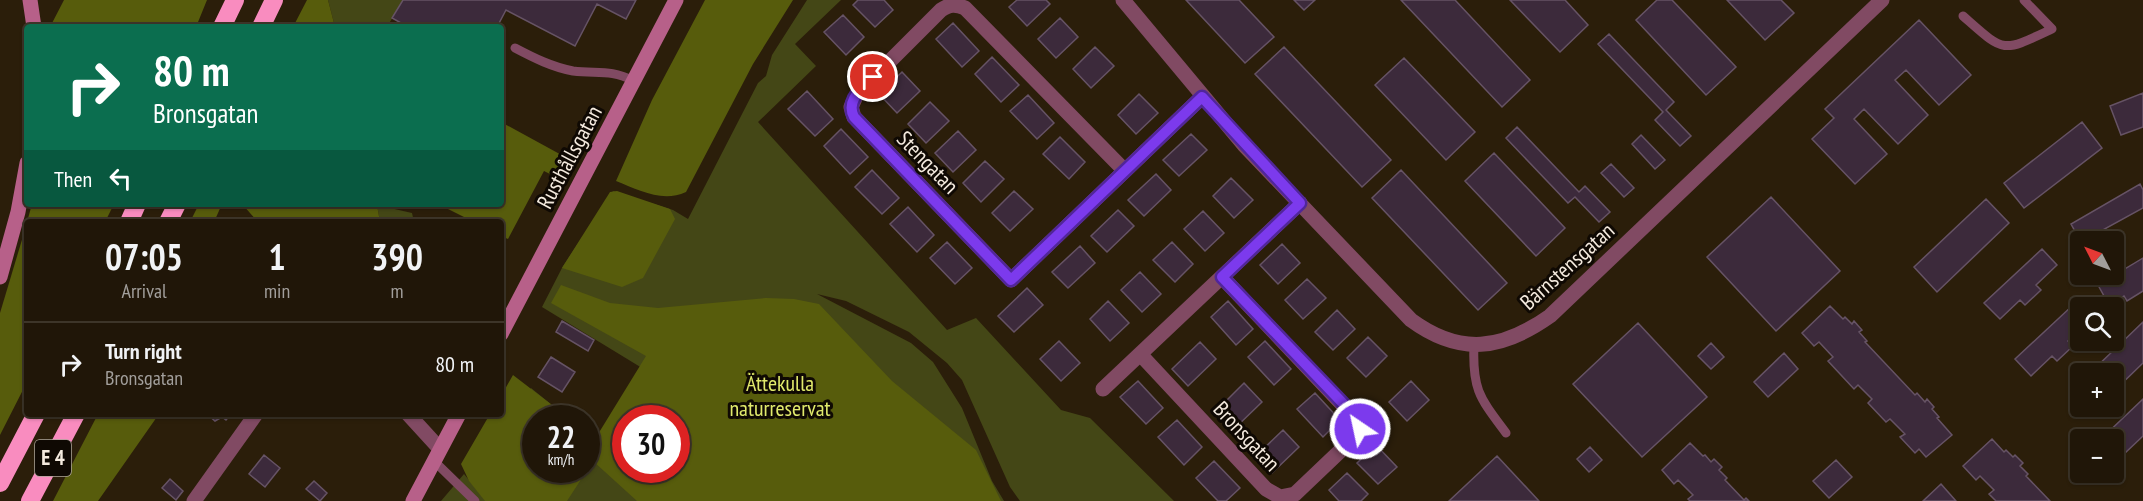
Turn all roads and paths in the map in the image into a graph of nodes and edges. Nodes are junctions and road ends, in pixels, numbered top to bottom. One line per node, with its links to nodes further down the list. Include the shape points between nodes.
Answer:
1 (30, 0): 9 (main road)
2 (235, 0): 10 (highway)
3 (274, 0): 11 (highway)
4 (676, 0): 13 (main road, Rusthållsgatan)
5 (1882, 0): 21 (street, Bärnstensgatan, via 1550,316 1513,338)
6 (2024, 0): 8 (lane, via 2052,29 2005,48)
7 (1125, 1): 14 (street, Bärnstensgatan)
8 (1963, 15)
9 (34, 24)
10 (223, 24)
11 (262, 24)
12 (515, 48): 13 (lane, via 545,64 574,71 617,73)
13 (634, 81): 20 (main road, Rusthållsgatan)
14 (1202, 97): 15 (street, Stengatan); 17 (street, Bärnstensgatan)
15 (1124, 170): 15 (street, Stengatan, via 1011,280 854,117 851,106 857,94 941,10 958,5)
16 (24, 179): 18 (main road)
17 (1300, 203): 19 (street); 21 (street, Bärnstensgatan, via 1411,320 1444,339)
18 (0, 276)
19 (1222, 277): 22 (street); 22 (street, Bronsgatan, via 1361,424 1358,434 1295,495 1280,497 1266,489)
20 (504, 328)
21 (1474, 345): 29 (lane, via 1475,385)
22 (1140, 354): 23 (street)
23 (1103, 388)
24 (34, 417): 31 (highway, E 4)
25 (74, 417): 32 (highway, E 4)
26 (254, 417): 33 (street)
27 (410, 417): 30 (street)
28 (457, 417): 30 (main road)
29 (1506, 433)
30 (437, 455): 34 (main road); 35 (lane)
31 (0, 483)
32 (30, 501)
33 (194, 501)
34 (413, 501)
35 (475, 501)

